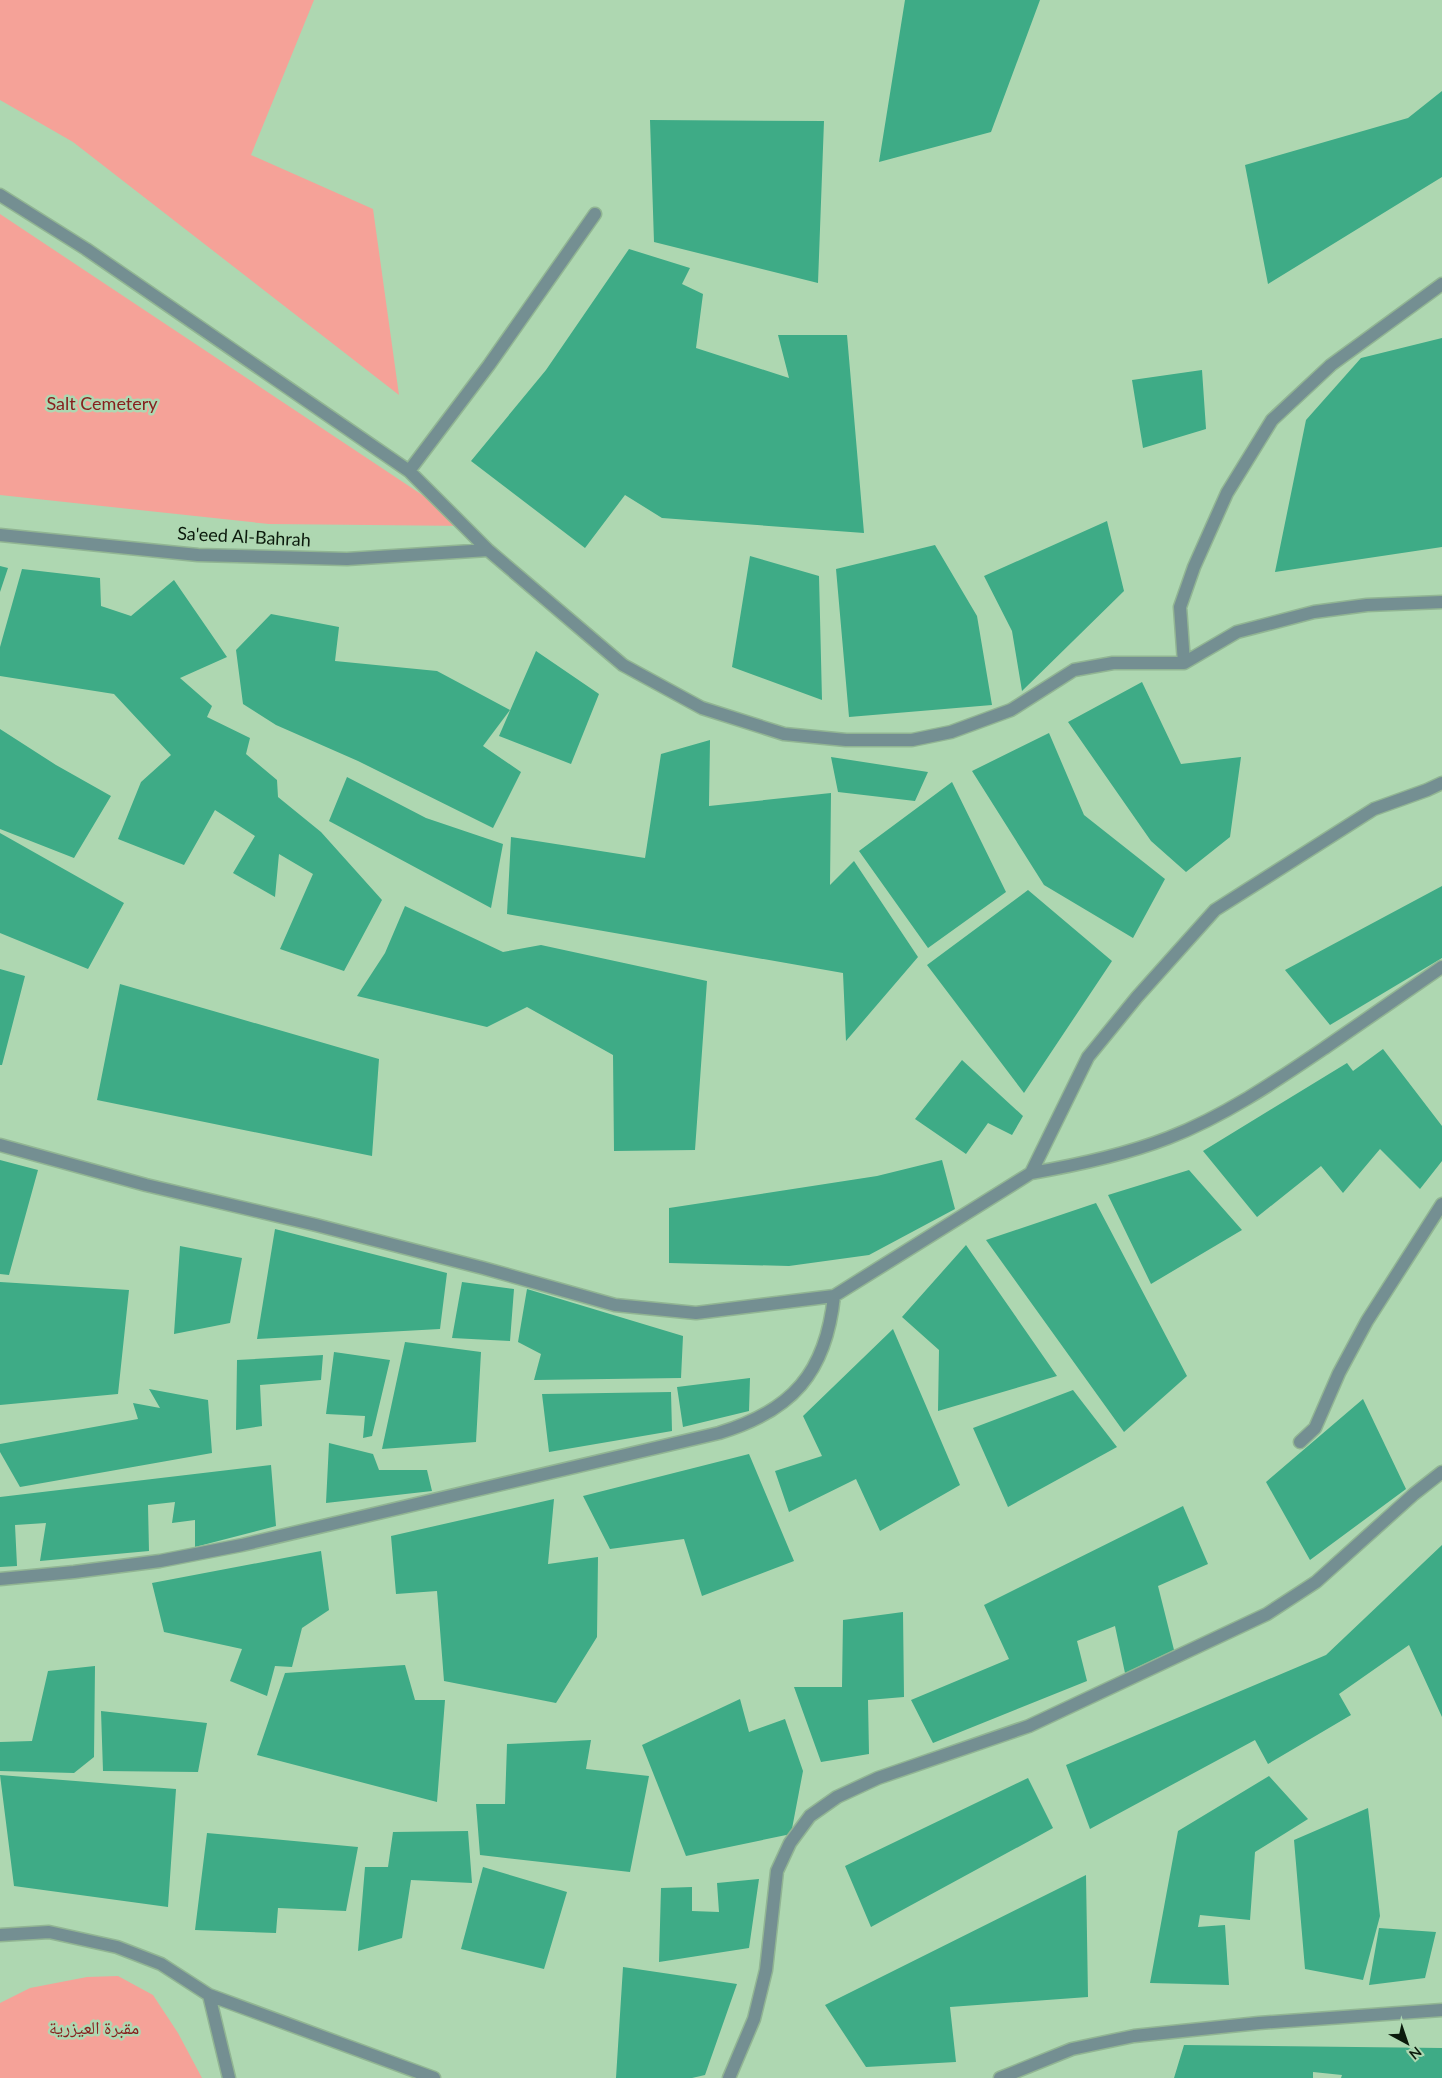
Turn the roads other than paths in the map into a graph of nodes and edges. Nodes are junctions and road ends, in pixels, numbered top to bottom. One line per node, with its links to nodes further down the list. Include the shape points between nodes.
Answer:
1 (0, 195): 4 (street, via 86,249)
2 (596, 214): 4 (street)
3 (1442, 284): 8 (street, via 1331,366 1272,420 1227,492 1194,567 1180,607)
4 (409, 471): 6 (street)
5 (0, 535): 6 (street, Sa'eed Al-Bahrah, via 198,554 337,559)
6 (488, 550): 8 (street, via 623,665 702,708 784,734 846,740 912,740 951,732 1011,710 1074,670 1113,662)
7 (1442, 602): 8 (street, via 1367,605 1314,612 1237,632)
8 (1184, 663)
9 (1442, 783): 12 (street, via 1374,809 1215,910 1088,1057)
10 (1442, 967): 12 (street, via 1265,1089 1212,1118 1169,1138 1124,1153)
11 (0, 1145): 14 (street, via 146,1185 483,1268 615,1305 696,1314)
12 (1032, 1173): 14 (street)
13 (1442, 1204): 15 (street, via 1368,1321 1315,1428)
14 (834, 1296): 17 (street, via 831,1324 809,1374 792,1396 745,1425 242,1545 160,1561)
15 (1300, 1442)
16 (1442, 1472): 23 (street, via 1316,1582 1267,1614 1029,1726 878,1778 836,1797 810,1816 790,1843 777,1871 766,1970 754,2019)
17 (0, 1579)
18 (0, 1935): 19 (street, via 48,1932 117,1947 161,1964)
19 (209, 1995): 21 (street); 22 (street)
20 (1442, 2010): 24 (street, via 1134,2036 1072,2049)
21 (230, 2078)
22 (434, 2078)
23 (729, 2078)
24 (1000, 2078)

